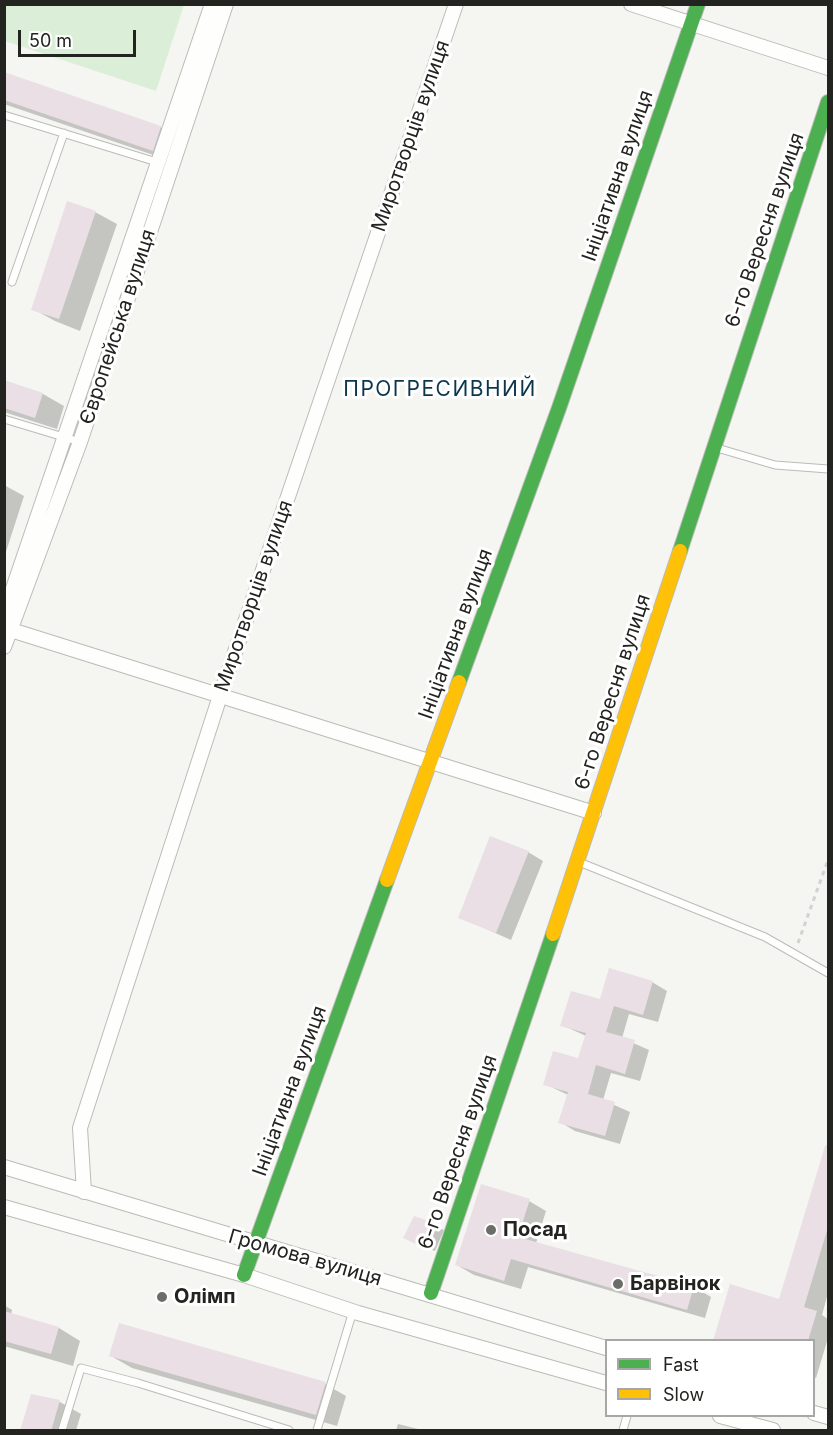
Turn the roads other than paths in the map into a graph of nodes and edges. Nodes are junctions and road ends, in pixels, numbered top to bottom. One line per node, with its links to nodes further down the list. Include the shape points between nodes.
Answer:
1 (212, 4): 17 (street)
2 (226, 4): 11 (street, Європейська вулиця)
3 (456, 4): 20 (street, Миротворців вулиця)
4 (631, 4): 6 (street)
5 (698, 4): 6 (street, Ініціативна вулиця)
6 (690, 25): 7 (street); 21 (street, Ініціативна вулиця, via 559,408)
7 (828, 68)
8 (828, 102): 15 (street, 6-го Вересня вулиця)
9 (4, 115): 10 (lane)
10 (64, 133): 11 (lane); 12 (lane)
11 (171, 166): 14 (street, Європейська вулиця)
12 (12, 282)
13 (4, 419): 14 (lane)
14 (80, 442): 18 (street, Європейська вулиця)
15 (713, 447): 16 (lane, via 775,465); 22 (street, 6-го Вересня вулиця)
16 (828, 469)
17 (4, 615)
18 (11, 630): 19 (street, Європейська вулиця); 20 (street)
19 (4, 647)
20 (220, 696): 21 (street); 26 (street, Миротворців вулиця, via 80,1128)
21 (431, 762): 22 (street); 28 (street, Ініціативна вулиця)
22 (594, 813): 23 (street, 6-го Вересня вулиця)
23 (577, 861): 24 (lane, via 765,938); 30 (street, 6-го Вересня вулиця)
24 (828, 973)
25 (4, 1167): 26 (street, Громова вулиця)
26 (84, 1192): 28 (street, Громова вулиця)
27 (4, 1207): 29 (street, Громова вулиця)
28 (255, 1244): 29 (street, Ініціативна вулиця); 30 (street, Громова вулиця)
29 (244, 1275): 31 (street, Громова вулиця)
30 (431, 1293): 32 (street, Громова вулиця)
31 (353, 1311): 33 (street, Громова вулиця); 37 (lane)
32 (605, 1348)
33 (605, 1383)
34 (724, 1417): 38 (street)
35 (62, 1431): 36 (lane, via 81,1368)
36 (289, 1431)
37 (316, 1431)
38 (773, 1431)

